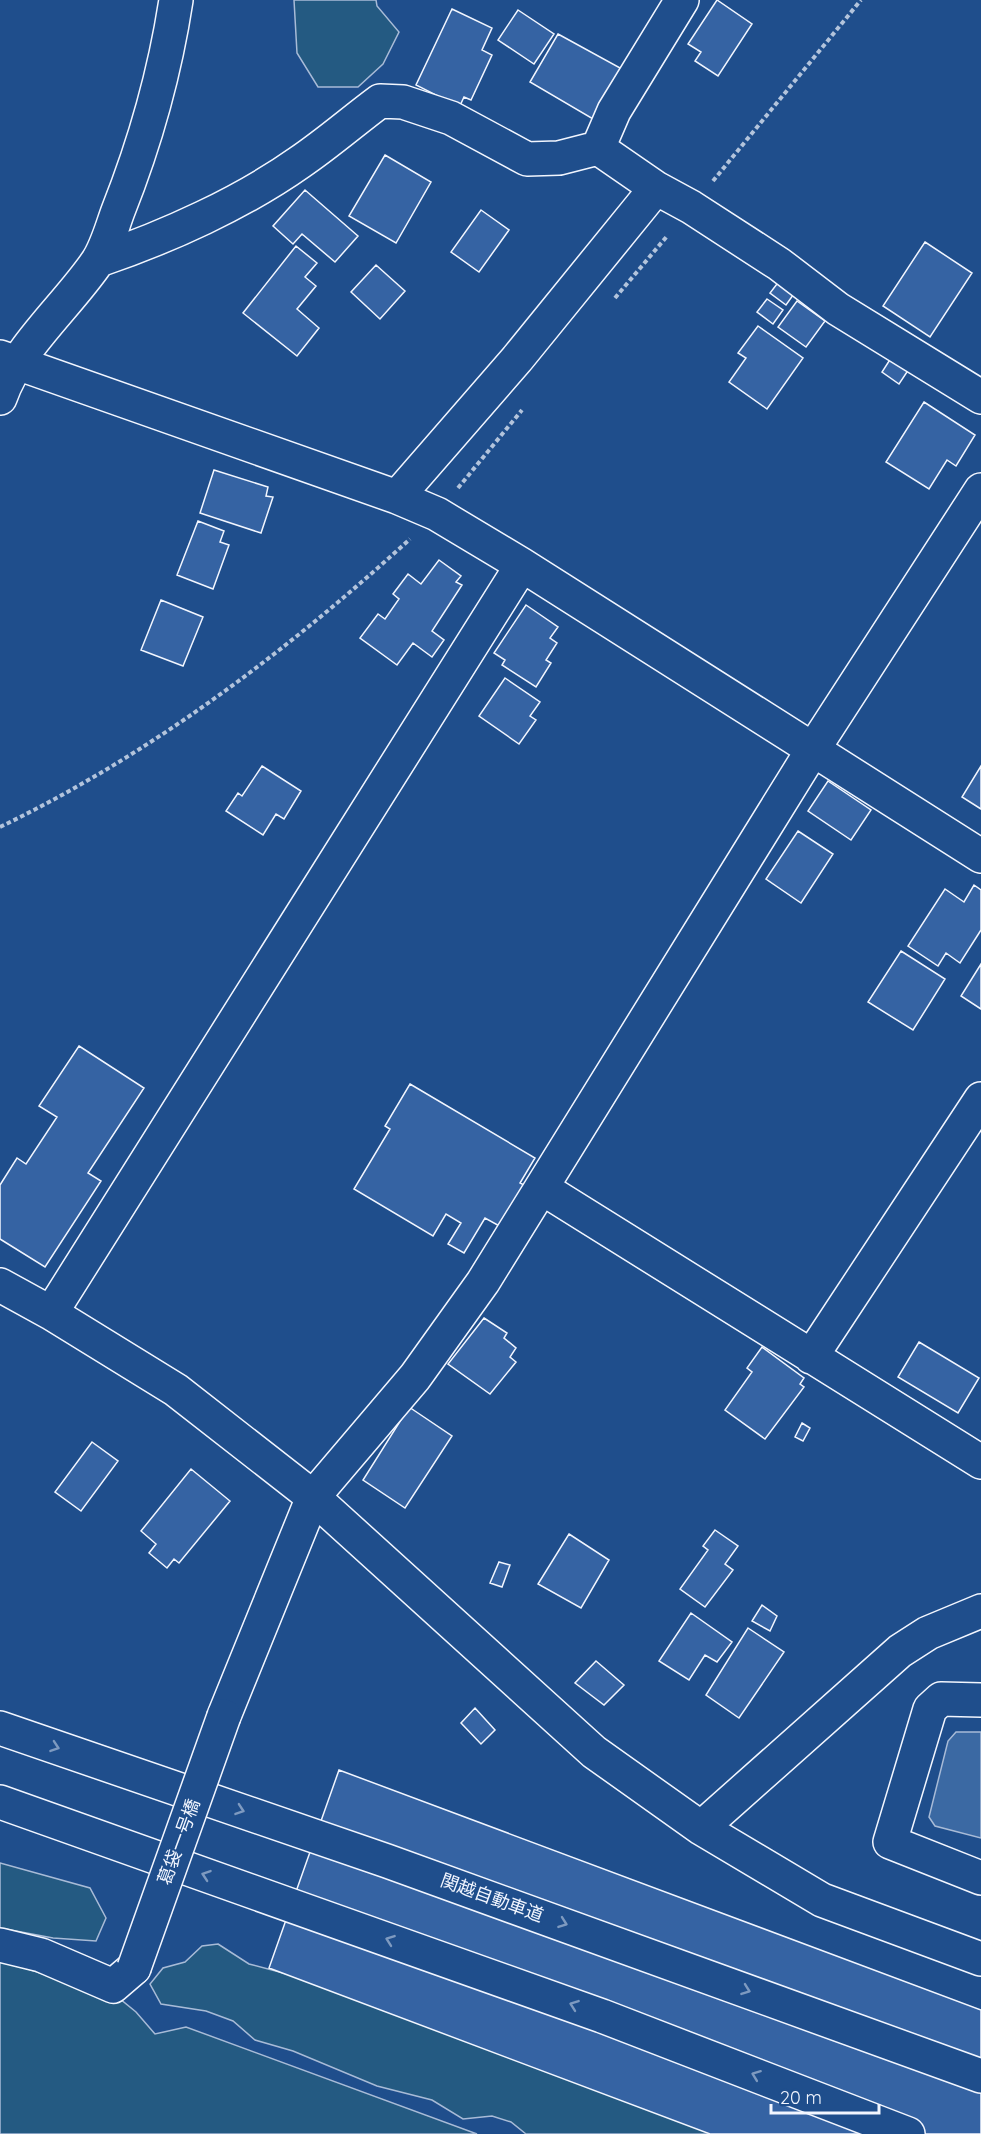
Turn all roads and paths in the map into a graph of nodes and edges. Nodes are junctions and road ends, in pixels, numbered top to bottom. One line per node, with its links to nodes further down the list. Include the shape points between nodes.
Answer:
1 (176, 0): 5 (main road, via 170,39 137,163)
2 (682, 0): 3 (main road, via 614,111)
3 (598, 148): 4 (main road); 5 (main road, via 559,158 528,159 451,118 403,102 380,100 299,163 242,196 157,241)
4 (656, 188): 7 (main road, via 711,219 838,309); 10 (main road, via 518,359)
5 (99, 260): 6 (main road)
6 (8, 359): 8 (main road); 10 (main road)
7 (981, 397)
8 (0, 398)
9 (981, 490): 12 (main road, 葛袋一号橋)
10 (397, 497): 11 (main road, via 436,514)
11 (522, 565): 12 (main road); 17 (main road)
12 (812, 751): 13 (main road); 15 (main road, 葛袋一号橋)
13 (981, 856)
14 (981, 1099): 18 (main road)
15 (542, 1188): 18 (main road); 20 (main road, 葛袋一号橋, via 483,1282 415,1377)
16 (0, 1285): 17 (main road)
17 (51, 1313): 20 (main road, via 176,1390)
18 (811, 1357): 19 (main road)
19 (981, 1462)
20 (313, 1497): 25 (main road, via 594,1752); 27 (main road, 葛袋一号橋, bridge, via 224,1716 134,1968 113,1986 41,1955)
21 (981, 1611): 25 (main road, via 928,1633 900,1651)
22 (981, 1700): 26 (main road, via 942,1700 930,1709 890,1842)
23 (0, 1728): 29 (main road, 関越自動車道, one-way to 29, via 398,1865)
24 (0, 1802): 30 (main road, one-way to 24, via 602,2016)
25 (701, 1828): 28 (main road, via 822,1900)
26 (981, 1878)
27 (0, 1945)
28 (981, 1959)
29 (981, 2076)
30 (908, 2134)

